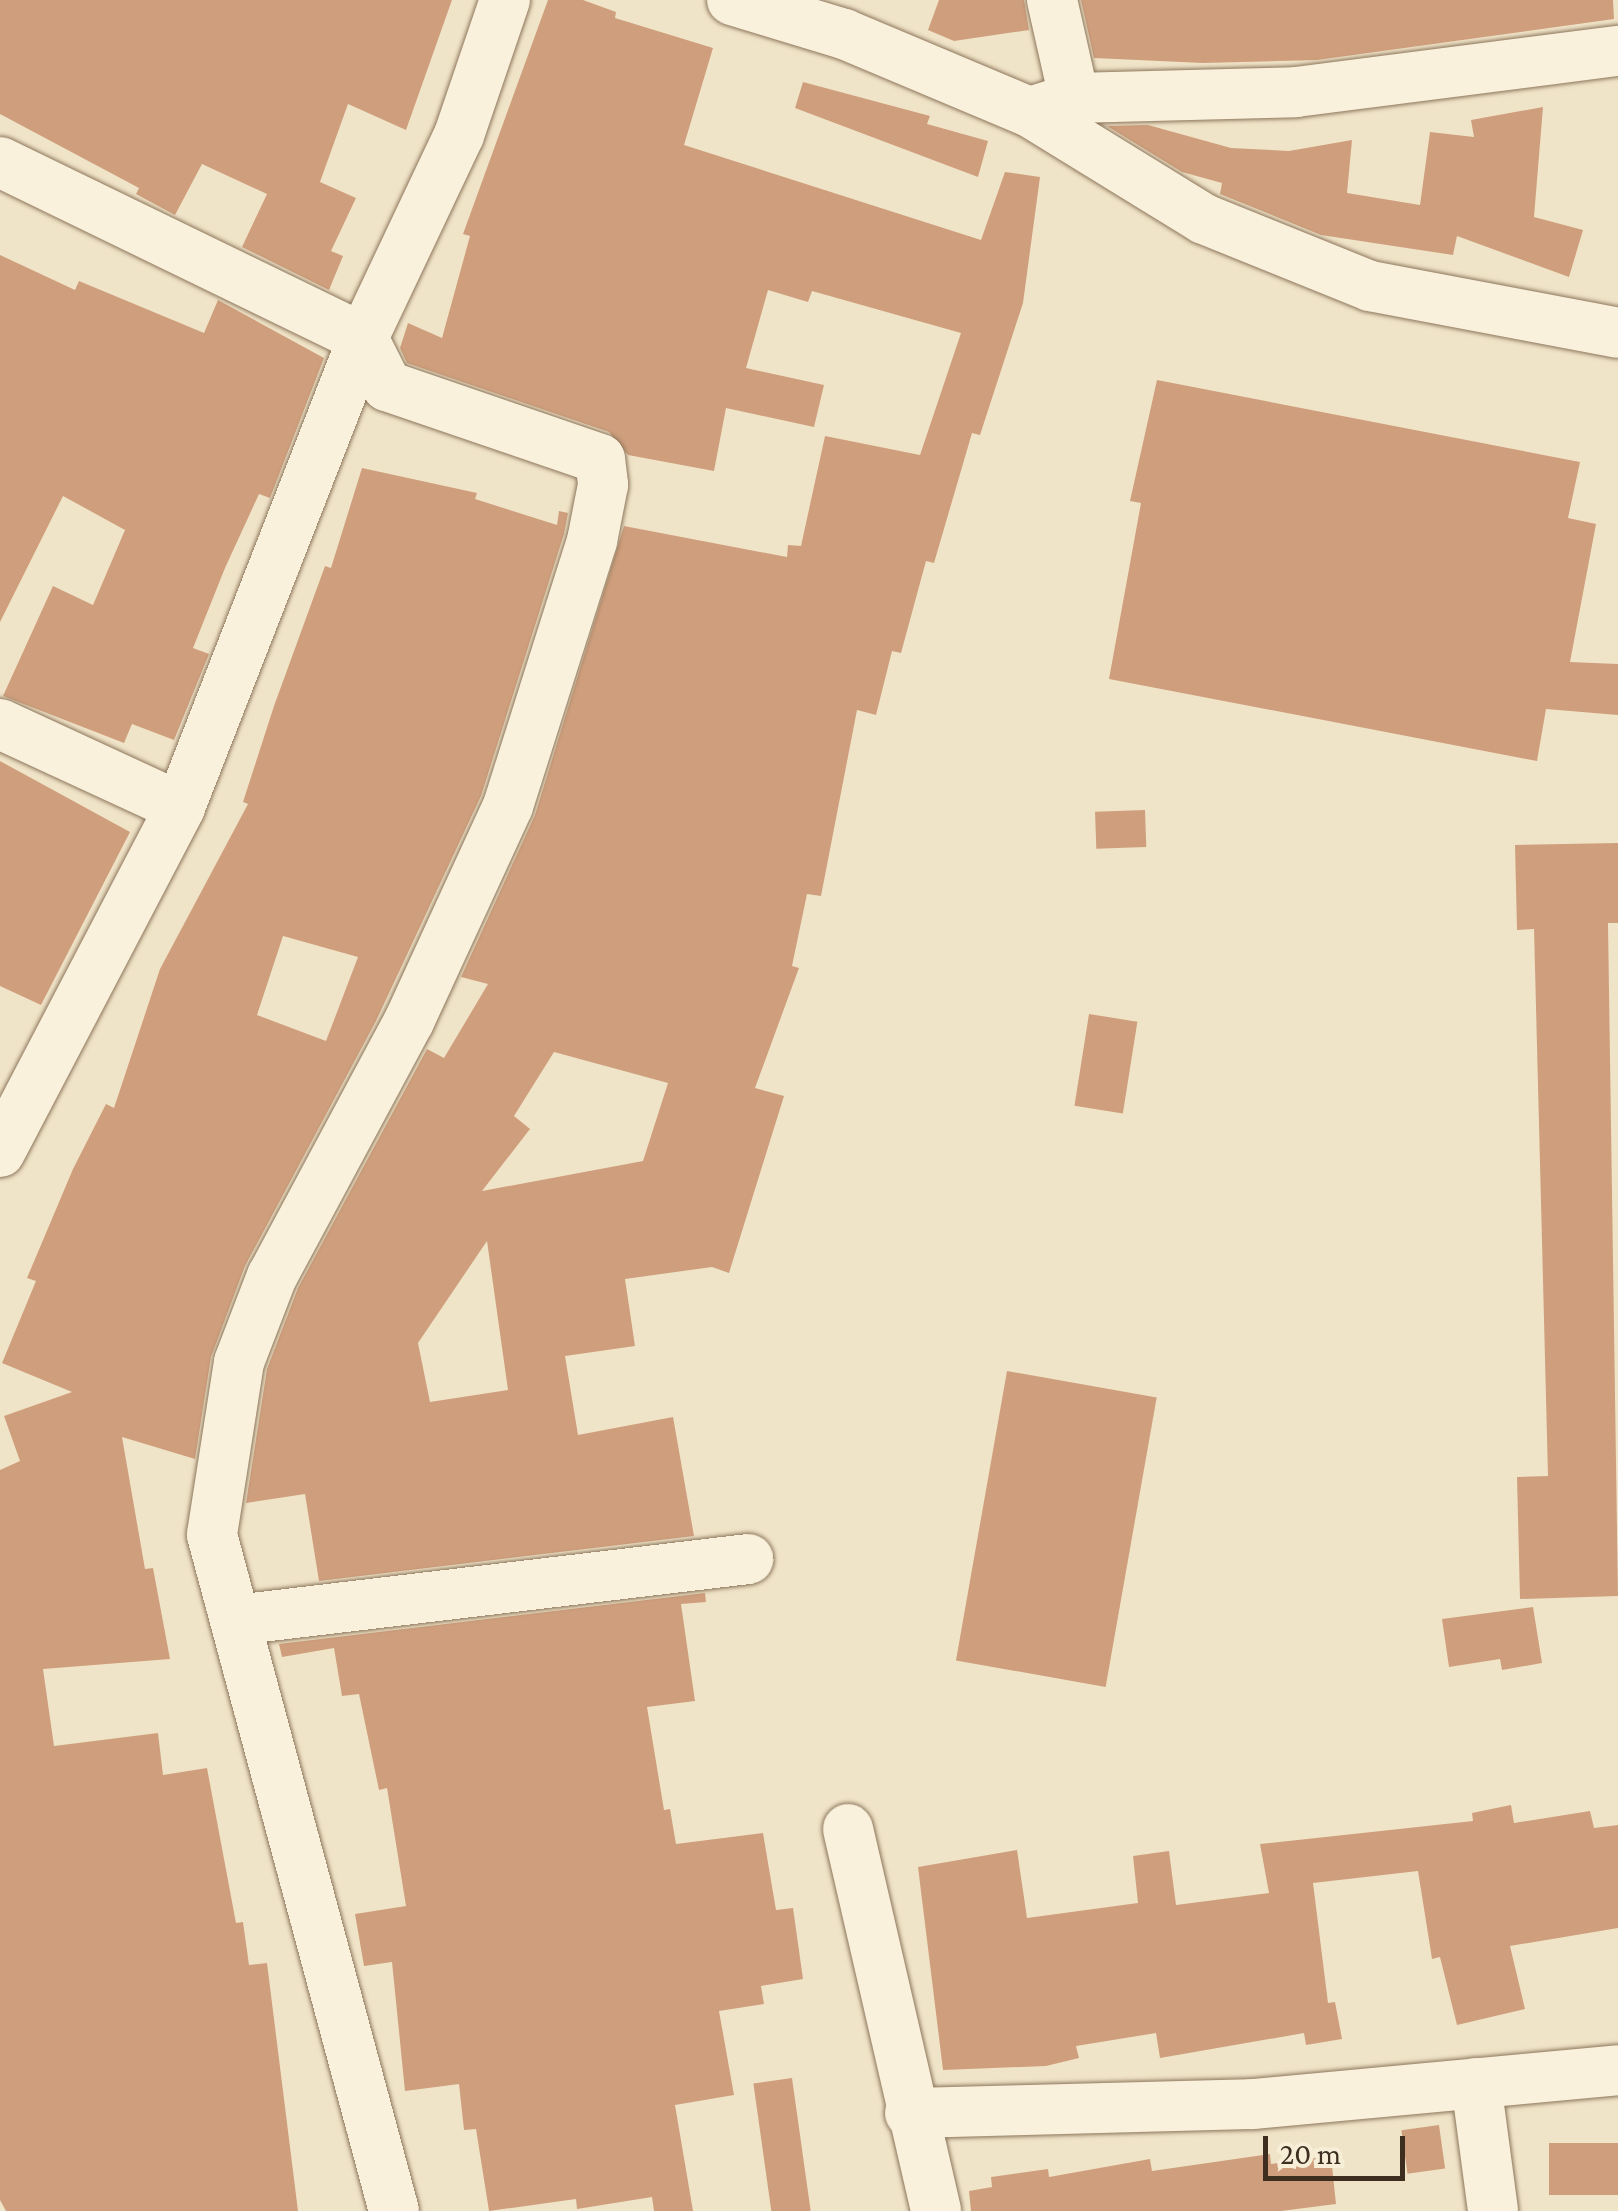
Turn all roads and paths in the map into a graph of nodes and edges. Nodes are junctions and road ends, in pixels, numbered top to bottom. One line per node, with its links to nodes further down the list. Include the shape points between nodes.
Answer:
1 (506, 0): 8 (street, via 459,135)
2 (732, 0): 5 (street)
3 (1052, 0): 5 (street)
4 (1618, 51): 5 (street, via 1296,92)
5 (1052, 105): 7 (street, via 1204,219 1370,286)
6 (0, 162): 8 (street)
7 (1618, 333)
8 (364, 338): 10 (street); 13 (street, via 388,386 600,459 602,485 592,541 508,806 409,1022 272,1276 239,1362 212,1535)
9 (0, 724): 10 (street)
10 (180, 808): 11 (street)
11 (0, 1152)
12 (748, 1560): 13 (street)
13 (236, 1620): 18 (street)
14 (848, 1830): 17 (street)
15 (1618, 2070): 16 (street)
16 (1476, 2083): 17 (street, via 1252,2104); 20 (street)
17 (910, 2113): 19 (street)
18 (394, 2211)
19 (936, 2211)
20 (1493, 2211)

